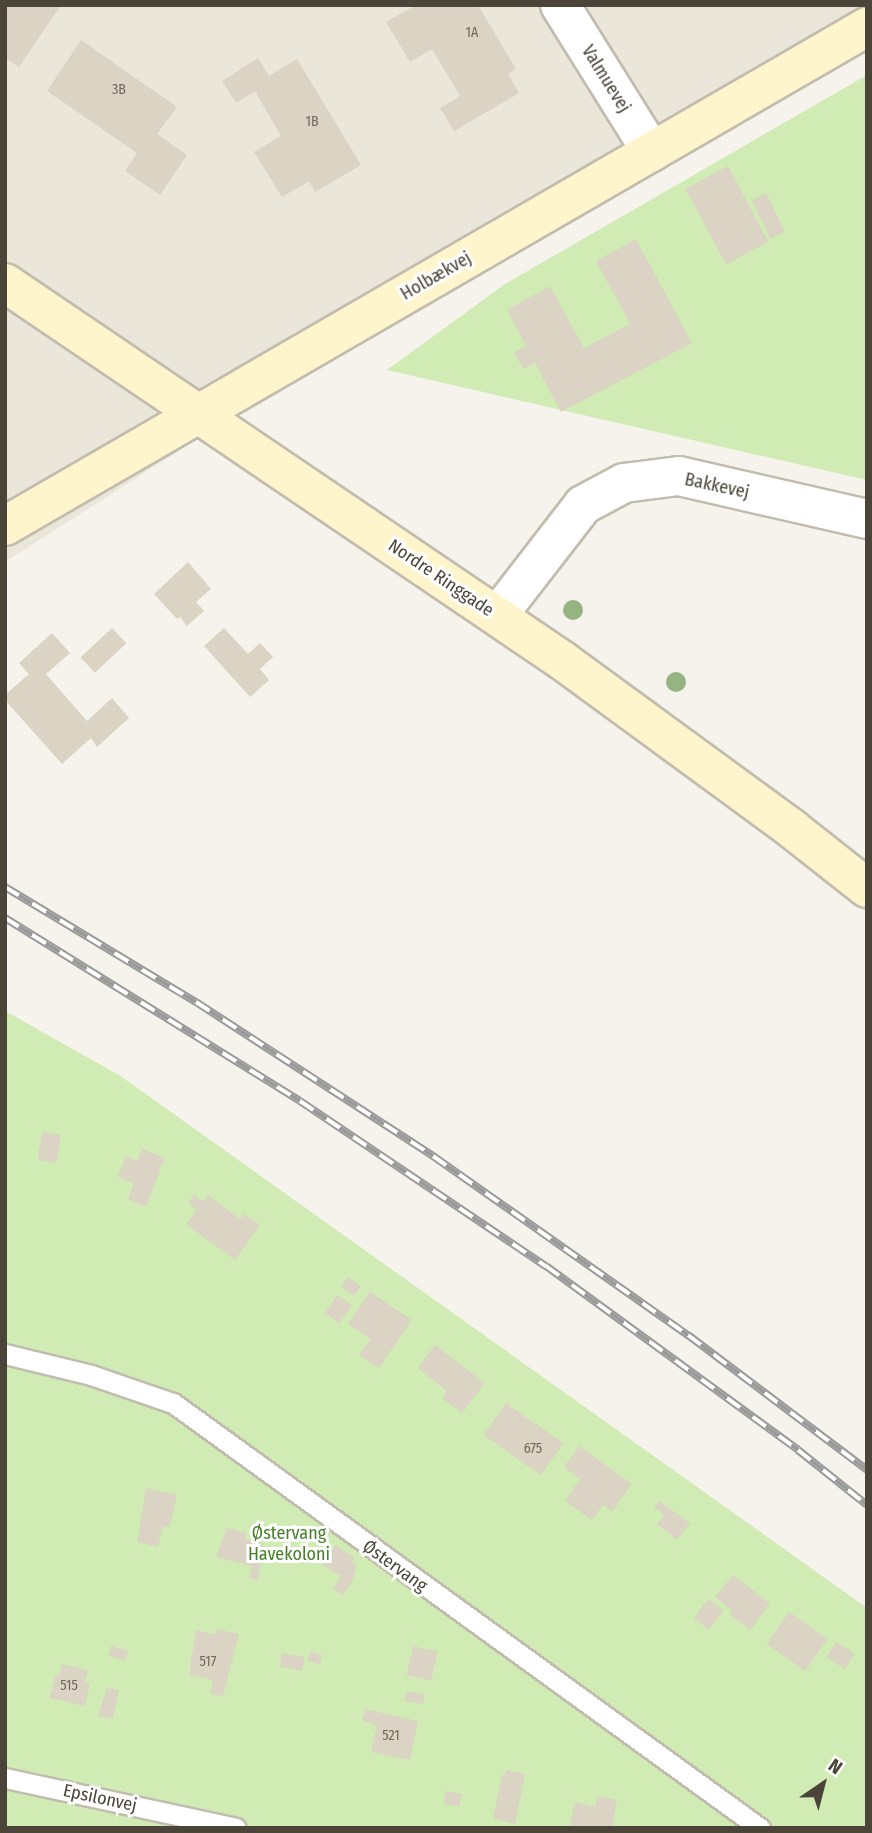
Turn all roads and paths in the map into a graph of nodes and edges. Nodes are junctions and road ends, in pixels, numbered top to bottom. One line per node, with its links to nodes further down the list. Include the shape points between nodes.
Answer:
1 (560, 5): 3 (street, Valmuevej)
2 (867, 27): 3 (street, Holbækvej)
3 (652, 152): 5 (street, Holbækvej)
4 (5, 283): 5 (street, Nordre Ringgade)
5 (196, 414): 7 (street, Holbækvej); 8 (street, Nordre Ringgade)
6 (867, 519): 8 (street, Bakkevej, via 680,476 624,483 583,505)
7 (5, 526)
8 (498, 615): 9 (street, Nordre Ringgade)
9 (867, 888)
10 (5, 1354): 13 (lane, Østervang, via 92,1375 173,1404)
11 (5, 1778): 12 (lane, Epsilonvej)
12 (236, 1828)
13 (760, 1828)

